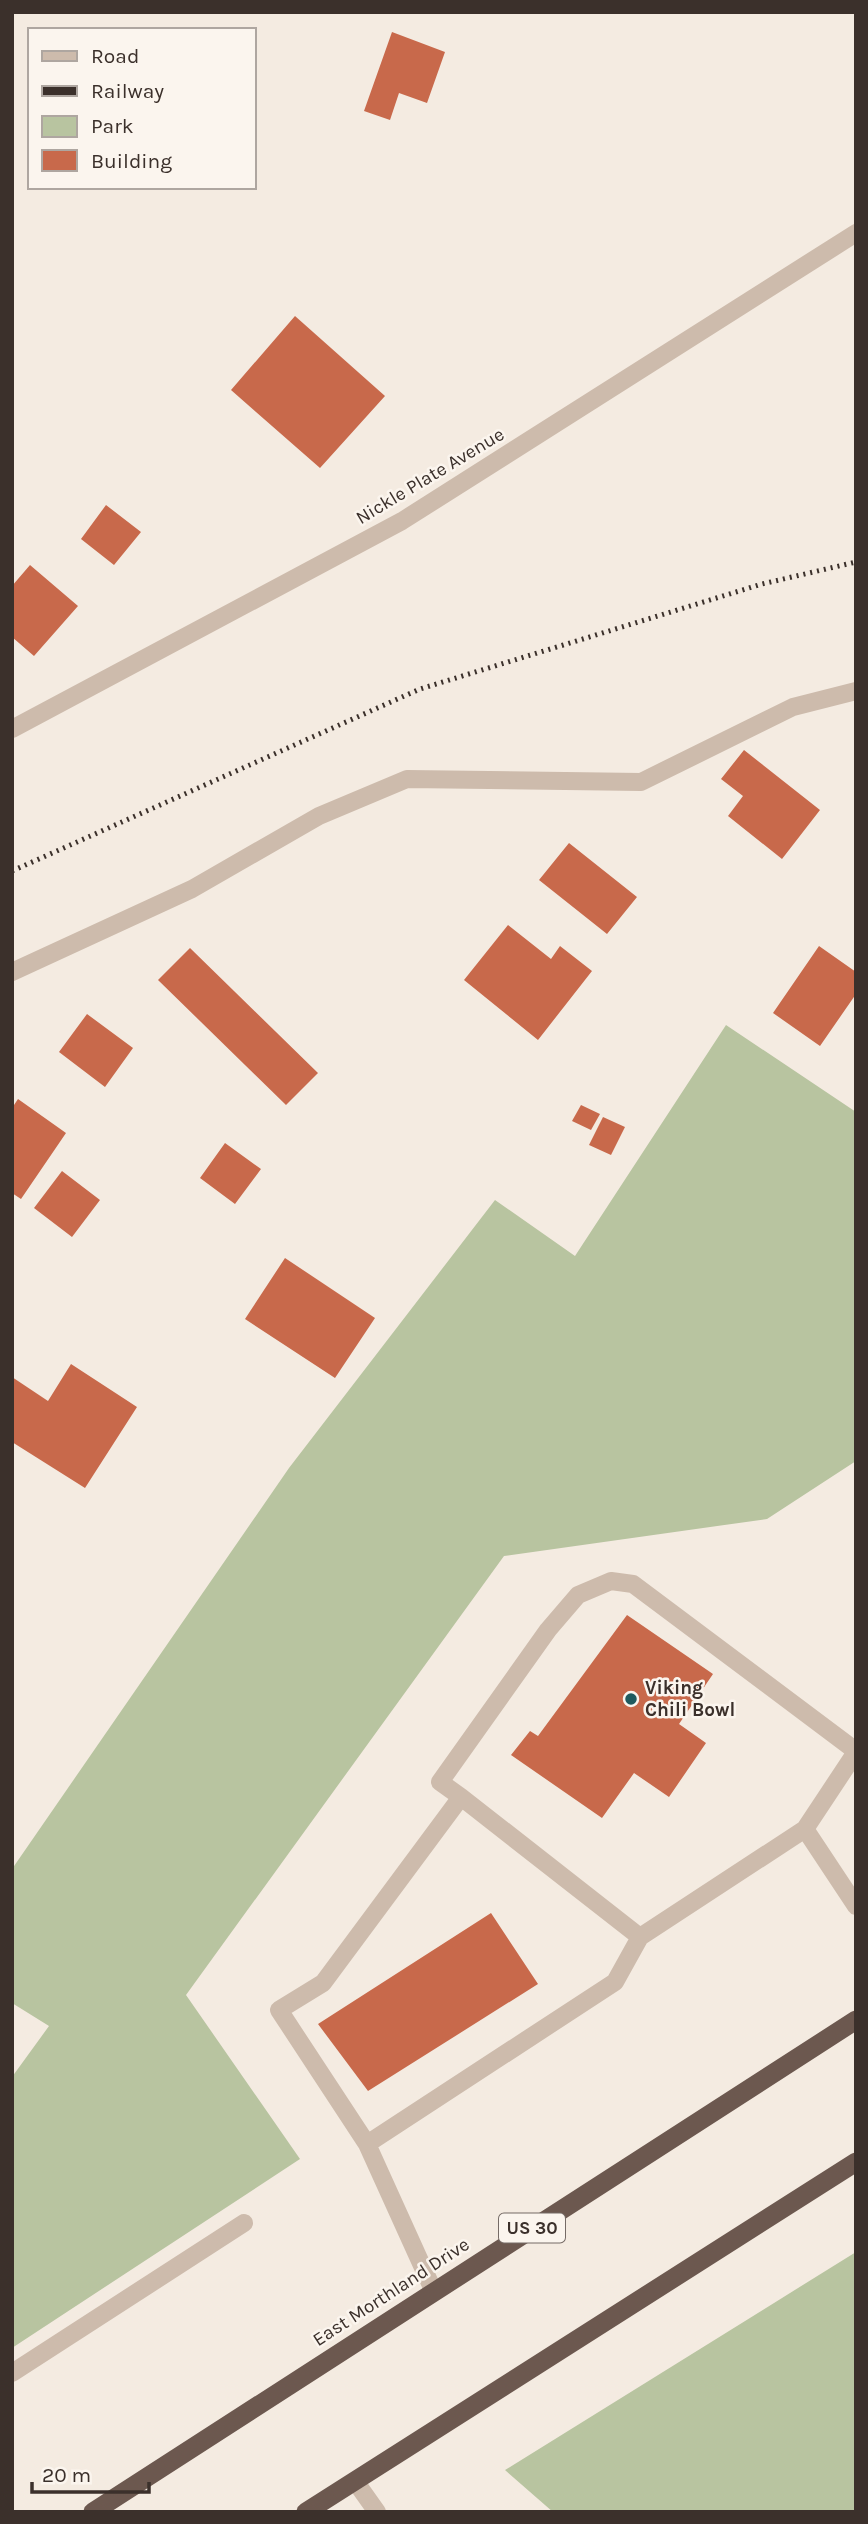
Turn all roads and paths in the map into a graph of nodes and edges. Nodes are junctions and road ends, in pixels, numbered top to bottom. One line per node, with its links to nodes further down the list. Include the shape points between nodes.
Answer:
1 (856, 233): 3 (street, Nickle Plate Avenue, via 402,521)
2 (856, 691): 4 (street, via 793,707 641,782 407,779 319,816 192,888)
3 (12, 729)
4 (12, 972)
5 (856, 1751): 6 (street, via 633,1584 611,1581 578,1595 548,1630 440,1782); 7 (street)
6 (461, 1797): 9 (street); 11 (street, via 323,1983 279,2010)
7 (805, 1829): 8 (street); 9 (street)
8 (856, 1906)
9 (639, 1937): 11 (street, via 615,1982)
10 (856, 2020): 14 (highway, East Morthland Drive / US 30)
11 (367, 2144): 14 (street)
12 (856, 2162): 16 (highway)
13 (244, 2223): 15 (street)
14 (434, 2292): 17 (highway, East Morthland Drive / US 30)
15 (12, 2373)
16 (355, 2481): 18 (highway); 19 (street)
17 (93, 2512)
18 (306, 2512)
19 (377, 2512)

